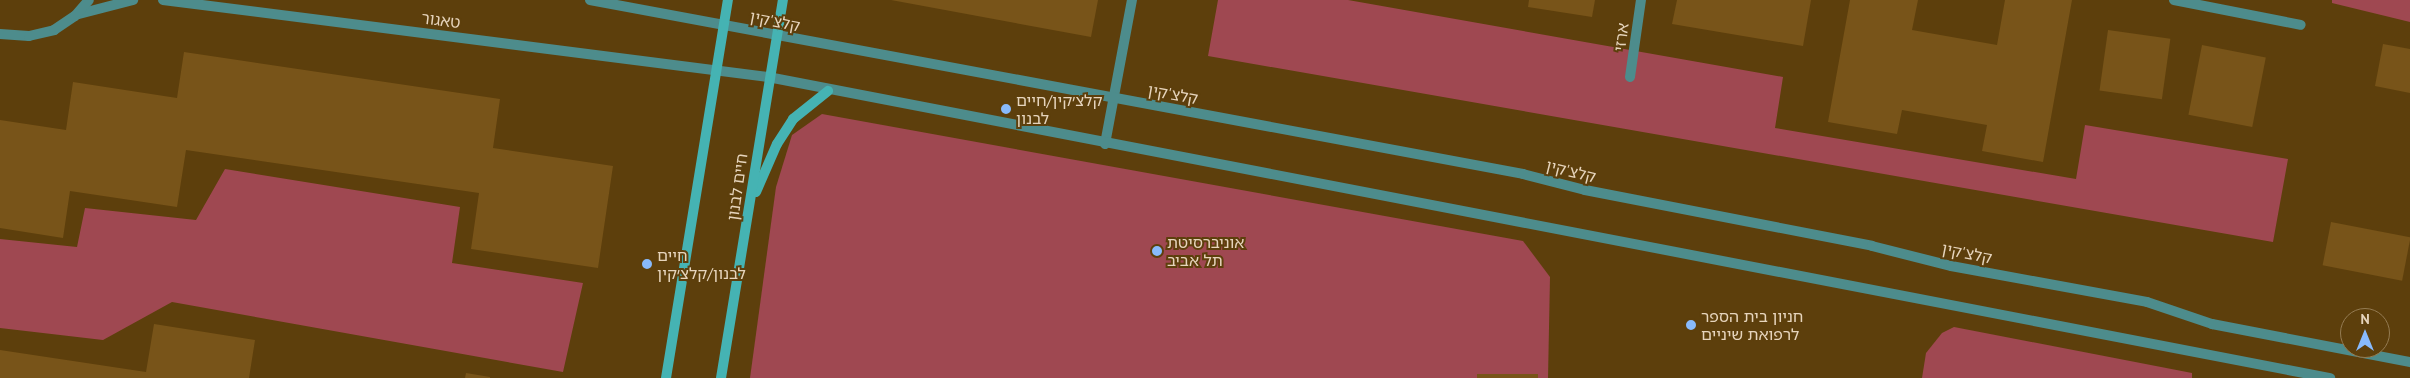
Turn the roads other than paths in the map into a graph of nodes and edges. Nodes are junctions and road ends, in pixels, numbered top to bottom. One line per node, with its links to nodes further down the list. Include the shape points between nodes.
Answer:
1 (89, 0): 10 (street)
2 (133, 0): 10 (street, via 99,6)
3 (163, 0): 15 (street, טאגור)
4 (590, 0): 12 (street)
5 (728, 0): 12 (main road)
6 (783, 0): 14 (main road, חיים לבנון)
7 (1132, 0): 19 (street)
8 (1641, 0): 17 (street, ארזי)
9 (2174, 0): 11 (street)
10 (75, 16): 13 (street, via 45,32 29,36)
11 (2301, 25)
12 (722, 26): 14 (street, קלצ'קין); 15 (main road)
13 (1, 34)
14 (776, 36): 16 (main road, חיים לבנון); 19 (street, קלצ'קין)
15 (714, 69): 16 (street); 23 (main road)
16 (768, 77): 18 (street); 21 (main road, חיים לבנון)
17 (1630, 77)
18 (828, 91): 20 (street); 21 (main road, via 793,119 777,144)
19 (1113, 99): 20 (street); 22 (street, קלצ'קין, via 1523,174 1585,190 1872,246 1951,266 2147,302 2212,324)
20 (1105, 144): 25 (street)
21 (750, 209): 24 (main road, חיים לבנון)
22 (2410, 362)
23 (666, 378)
24 (721, 378)
25 (2330, 378)

